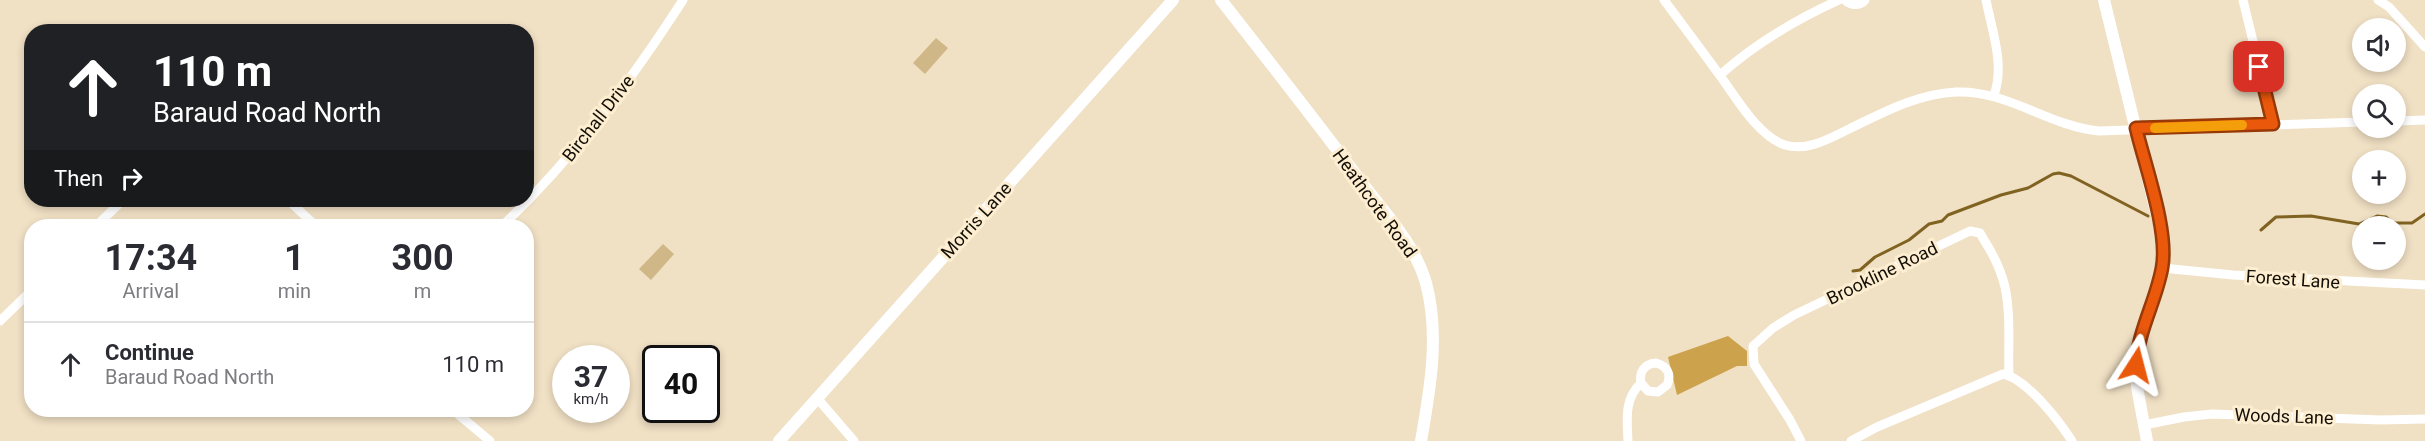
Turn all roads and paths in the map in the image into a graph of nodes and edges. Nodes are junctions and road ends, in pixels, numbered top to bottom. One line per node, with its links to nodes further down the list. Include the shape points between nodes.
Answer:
1 (683, 0): 20 (street, Birchall Drive, via 589,134)
2 (1173, 0): 33 (street, Morris Lane)
3 (1221, 0): 40 (street, Heathcote Road, via 1416,257 1431,308 1432,354)
4 (1664, 0): 13 (street)
5 (1839, 0): 13 (street, via 1764,39)
6 (1845, 0): 7 (street, via 1853,5)
7 (1865, 0)
8 (1986, 0): 14 (street, via 2000,70)
9 (2104, 0): 19 (street)
10 (2243, 0): 18 (street)
11 (2378, 0): 12 (street)
12 (2425, 46)
13 (1720, 75): 14 (street, via 1766,134 1795,147 1815,144 1921,97 1958,92)
14 (1994, 95): 19 (street, via 2076,128)
15 (2425, 120): 16 (street)
16 (2406, 121)
17 (2352, 122): 18 (street)
18 (2273, 124): 19 (street)
19 (2136, 128): 27 (street, via 2161,232)
20 (534, 194)
21 (116, 207): 24 (street)
22 (296, 207): 25 (street)
23 (522, 207): 26 (street, Birchall Drive)
24 (103, 219)
25 (308, 219)
26 (509, 219)
27 (2162, 268): 28 (street, Forest Lane); 36 (street, via 2137,355 2137,387)
28 (2425, 285)
29 (24, 298): 30 (street)
30 (0, 321)
31 (2009, 375): 42 (street, Brookline Road, via 2005,285 1980,233 1970,231 1794,315 1753,346 1754,364); 43 (street, via 1995,376); 44 (street, via 2058,419)
32 (1641, 383): 41 (street, via 1627,408)
33 (817, 398): 38 (street, Morris Lane); 39 (street)
34 (461, 417): 37 (street)
35 (2425, 419): 36 (street, Woods Lane, via 2212,414)
36 (2144, 425): 46 (street)
37 (490, 441)
38 (779, 441)
39 (854, 441)
40 (1421, 441)
41 (1628, 441)
42 (1801, 441)
43 (1851, 441)
44 (2072, 441)
45 (2142, 441): 46 (street)
46 (2147, 441)

